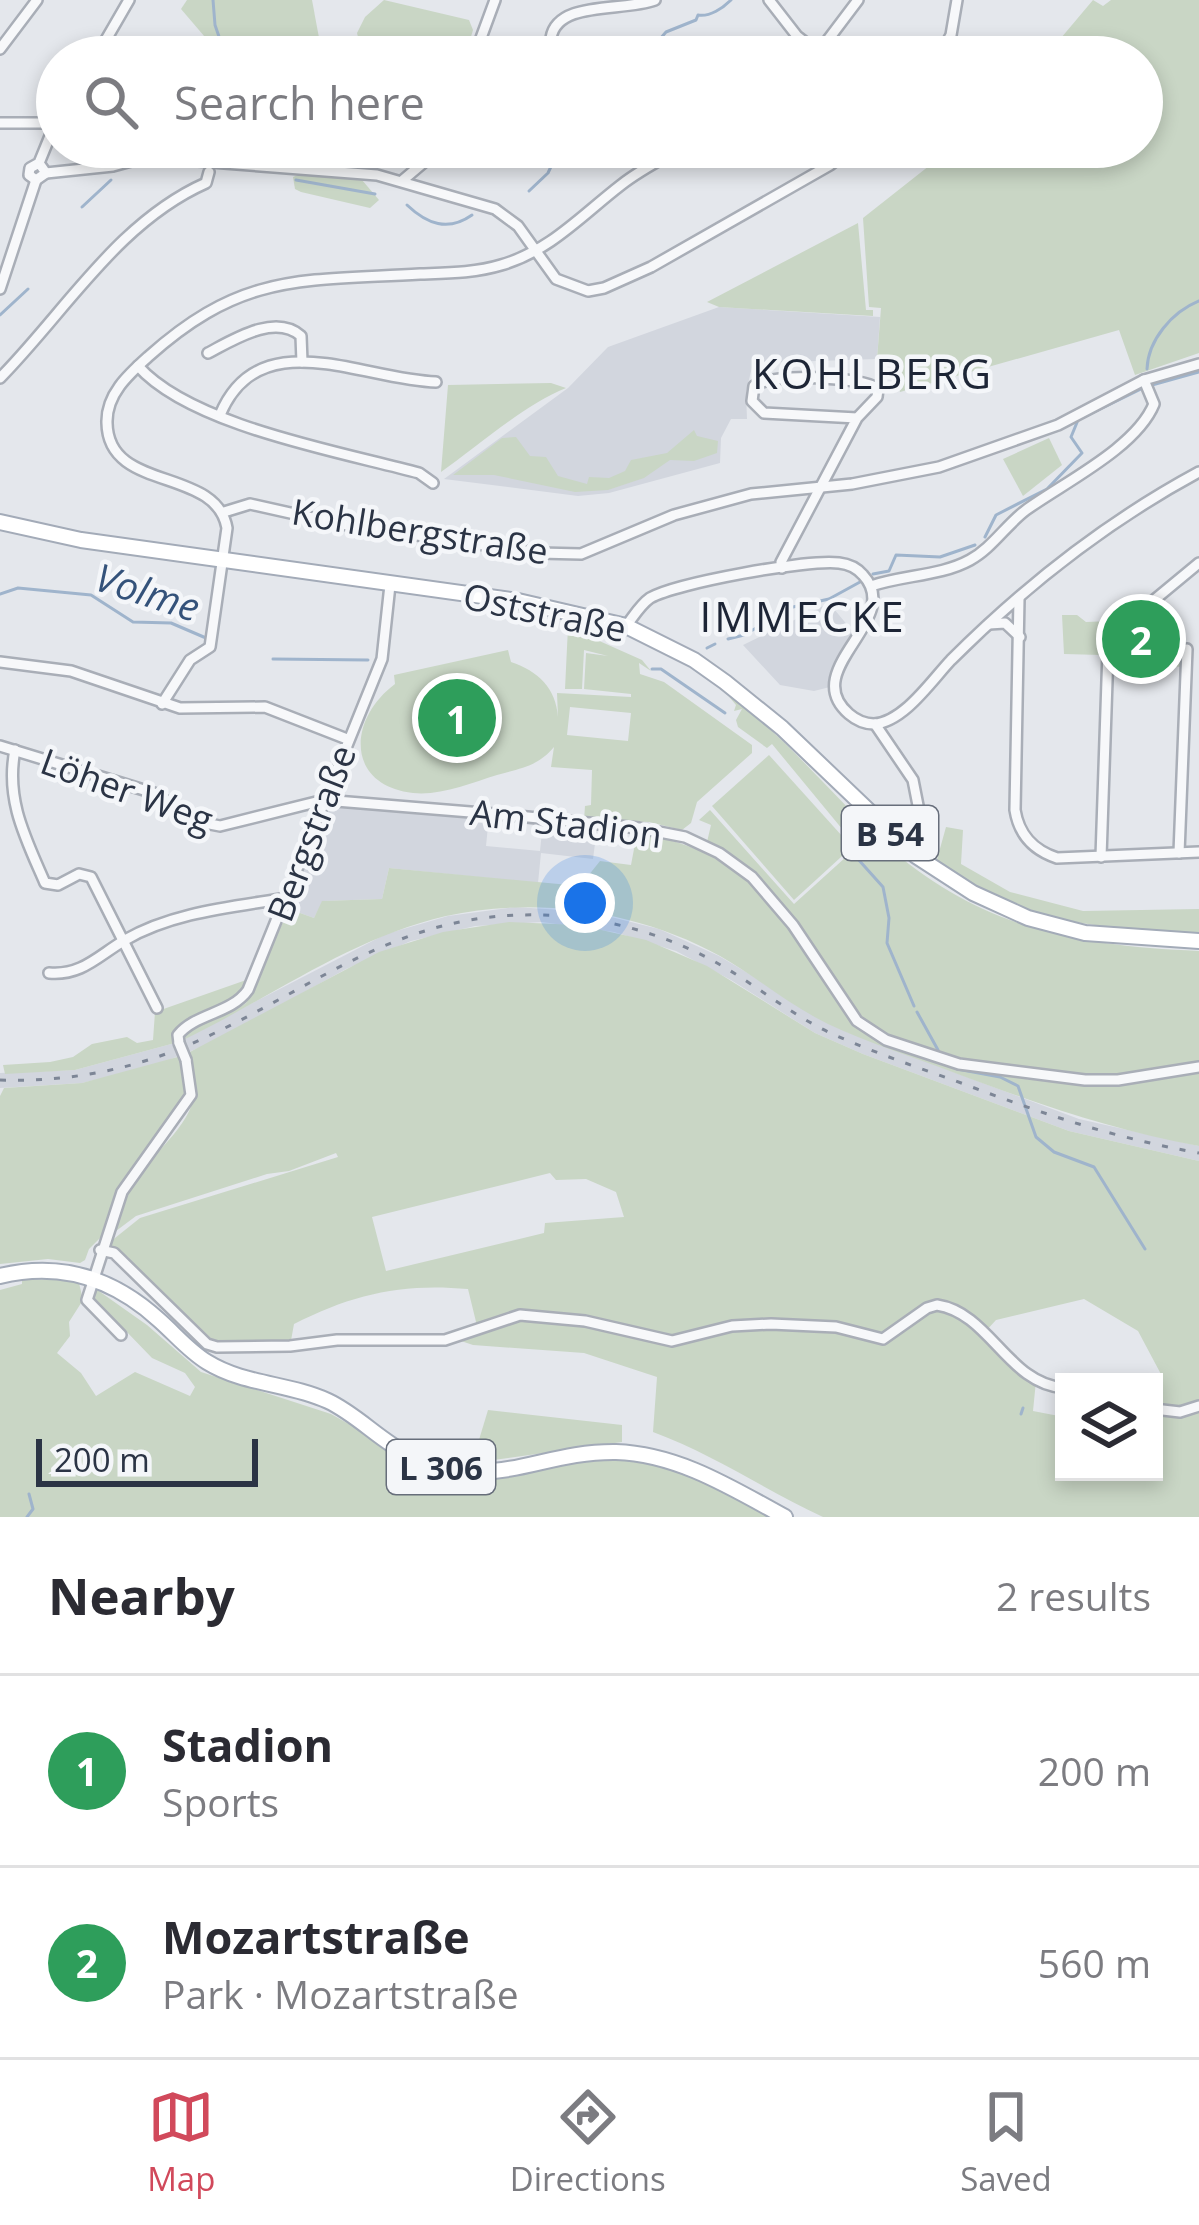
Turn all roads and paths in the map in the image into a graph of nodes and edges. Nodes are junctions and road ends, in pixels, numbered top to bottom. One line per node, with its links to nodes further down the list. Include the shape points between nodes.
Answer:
1 (38, 0): 15 (street)
2 (129, 0): 9 (street)
3 (656, 0): 8 (street)
4 (769, 0): 12 (street)
5 (858, 0): 13 (street)
6 (957, 0): 14 (street)
7 (495, 1): 10 (street)
8 (587, 1): 11 (street)
9 (108, 36)
10 (482, 36)
11 (551, 36)
12 (797, 36)
13 (831, 36)
14 (950, 36)
15 (0, 49)
16 (36, 122): 17 (street)
17 (6, 123): 18 (street)
18 (0, 135)
19 (41, 168): 25 (street)
20 (88, 168): 25 (street)
21 (287, 168): 27 (street)
22 (417, 168): 27 (street)
23 (647, 168): 28 (street)
24 (825, 168): 28 (street, via 604,288 565,284)
25 (40, 172): 29 (street)
26 (209, 172): 35 (street, via 206,183 132,230)
27 (403, 180): 28 (street, via 495,209)
28 (537, 251): 34 (street, via 476,270 262,287 201,314)
29 (5, 261): 30 (street)
30 (0, 289)
31 (208, 352): 32 (street, via 284,327 301,336)
32 (302, 362): 37 (street); 38 (street, via 260,366 238,382)
33 (1199, 364): 36 (street, Kohlbergstraße)
34 (138, 366): 38 (street); 43 (street, via 109,405 112,444 148,473 206,493)
35 (0, 378)
36 (1144, 380): 42 (street, Kohlbergstraße, via 1058,425 939,467); 49 (street, via 1154,404 1143,422 982,552)
37 (436, 382)
38 (220, 415): 41 (street)
39 (857, 418): 39 (street, via 878,393 868,381 766,378 752,392 764,413); 42 (street)
40 (1199, 472): 50 (street, via 1086,543)
41 (434, 483)
42 (822, 487): 43 (street, Kohlbergstraße, via 711,503 572,554 335,523 259,505); 47 (street)
43 (224, 512): 45 (street)
44 (0, 522): 45 (main road, Oststraße / B 54)
45 (226, 559): 48 (main road, Oststraße / B 54); 56 (street, via 210,647 184,666)
46 (1199, 562): 65 (street, via 1124,626 1108,651)
47 (782, 568): 49 (street, via 845,563); 52 (street, via 664,592)
48 (390, 585): 52 (main road, Oststraße / B 54, via 518,601); 58 (street, Bergstraße, via 385,648)
49 (871, 586): 57 (street, via 868,618 840,662 836,685 839,703)
50 (1019, 598): 51 (street); 53 (street)
51 (988, 625): 53 (street, via 1005,623); 57 (street, via 906,706)
52 (626, 626): 68 (main road, Oststraße / B 54, via 725,682 916,856 974,893 1085,933)
53 (1020, 637): 65 (street, via 1020,831 1045,854)
54 (1187, 650): 64 (street)
55 (0, 662): 56 (street, via 70,671)
56 (162, 704): 58 (street, via 265,707)
57 (874, 724): 62 (street, via 913,780)
58 (347, 739): 61 (street, Bergstraße)
59 (0, 746): 60 (street, Löher Weg)
60 (15, 751): 61 (street, Löher Weg, via 157,794 189,820 220,826); 67 (street, via 14,807 45,883 86,873)
61 (324, 800): 66 (street, Bergstraße); 71 (street, Am Stadion, via 685,837 737,865 782,910 857,1021 878,1037 979,1067 1085,1080)
62 (927, 851)
63 (1199, 852): 64 (street)
64 (1179, 853): 65 (street)
65 (1101, 857)
66 (287, 898): 67 (street, via 178,917); 72 (street, Bergstraße, bridge, via 244,996 178,1035 191,1096 129,1178)
67 (125, 940): 69 (street, via 74,972); 70 (street)
68 (1199, 941)
69 (50, 973)
70 (157, 1008)
71 (1199, 1067)
72 (100, 1250): 74 (street); 76 (street, via 114,1253 217,1347 445,1340 520,1315 672,1342 732,1326 792,1324 883,1340 937,1305 968,1321 1038,1384)
73 (0, 1276): 74 (main road, L 306, via 40,1269)
74 (91, 1277): 75 (street, via 87,1300); 79 (main road, L 306, via 134,1300 205,1361 320,1398 435,1466 497,1473 598,1453 655,1457)
75 (121, 1335)
76 (1055, 1387)
77 (1199, 1406): 78 (street)
78 (1163, 1410)
79 (785, 1517)

